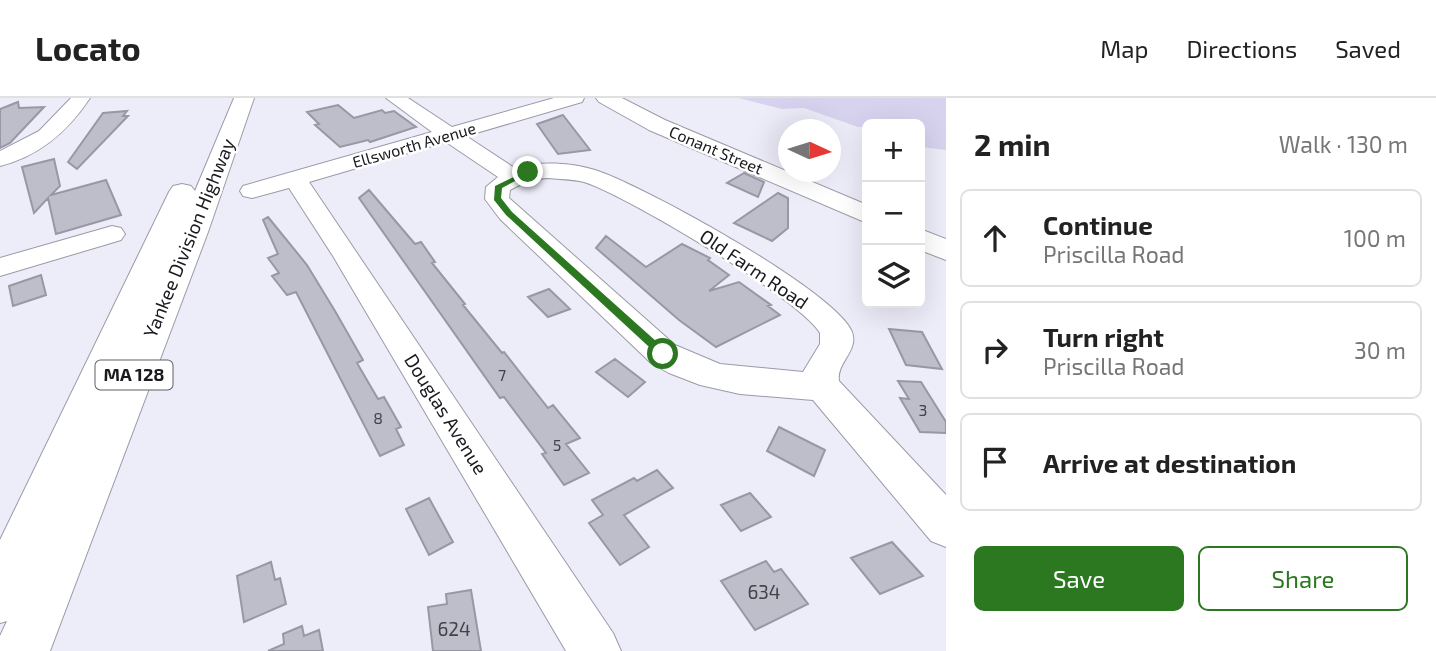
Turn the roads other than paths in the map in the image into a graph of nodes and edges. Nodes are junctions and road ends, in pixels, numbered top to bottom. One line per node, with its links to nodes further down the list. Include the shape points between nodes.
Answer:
1 (82, 98): 8 (street, via 54,132)
2 (224, 98): 19 (main road, Yankee Division Highway / MA 128)
3 (244, 98): 20 (main road, Yankee Division Highway / MA 128)
4 (395, 98): 7 (street)
5 (575, 98): 7 (street, Ellsworth Avenue)
6 (606, 98): 12 (main road, Conant Street, via 657,125)
7 (452, 135): 9 (street); 10 (street, Ellsworth Avenue)
8 (0, 159)
9 (514, 178): 17 (street, via 498,187 496,199 663,354 691,369 732,381); 17 (street, Old Farm Road, via 547,171 587,175 676,218 793,291 828,320 836,333 837,345 820,374)
10 (295, 179): 11 (street, Ellsworth Avenue); 21 (street, Douglas Avenue)
11 (252, 191)
12 (862, 213)
13 (112, 234): 16 (street)
14 (925, 240): 15 (main road)
15 (946, 251)
16 (0, 267)
17 (822, 387): 18 (street)
18 (946, 526)
19 (0, 597)
20 (22, 651)
21 (595, 651)

